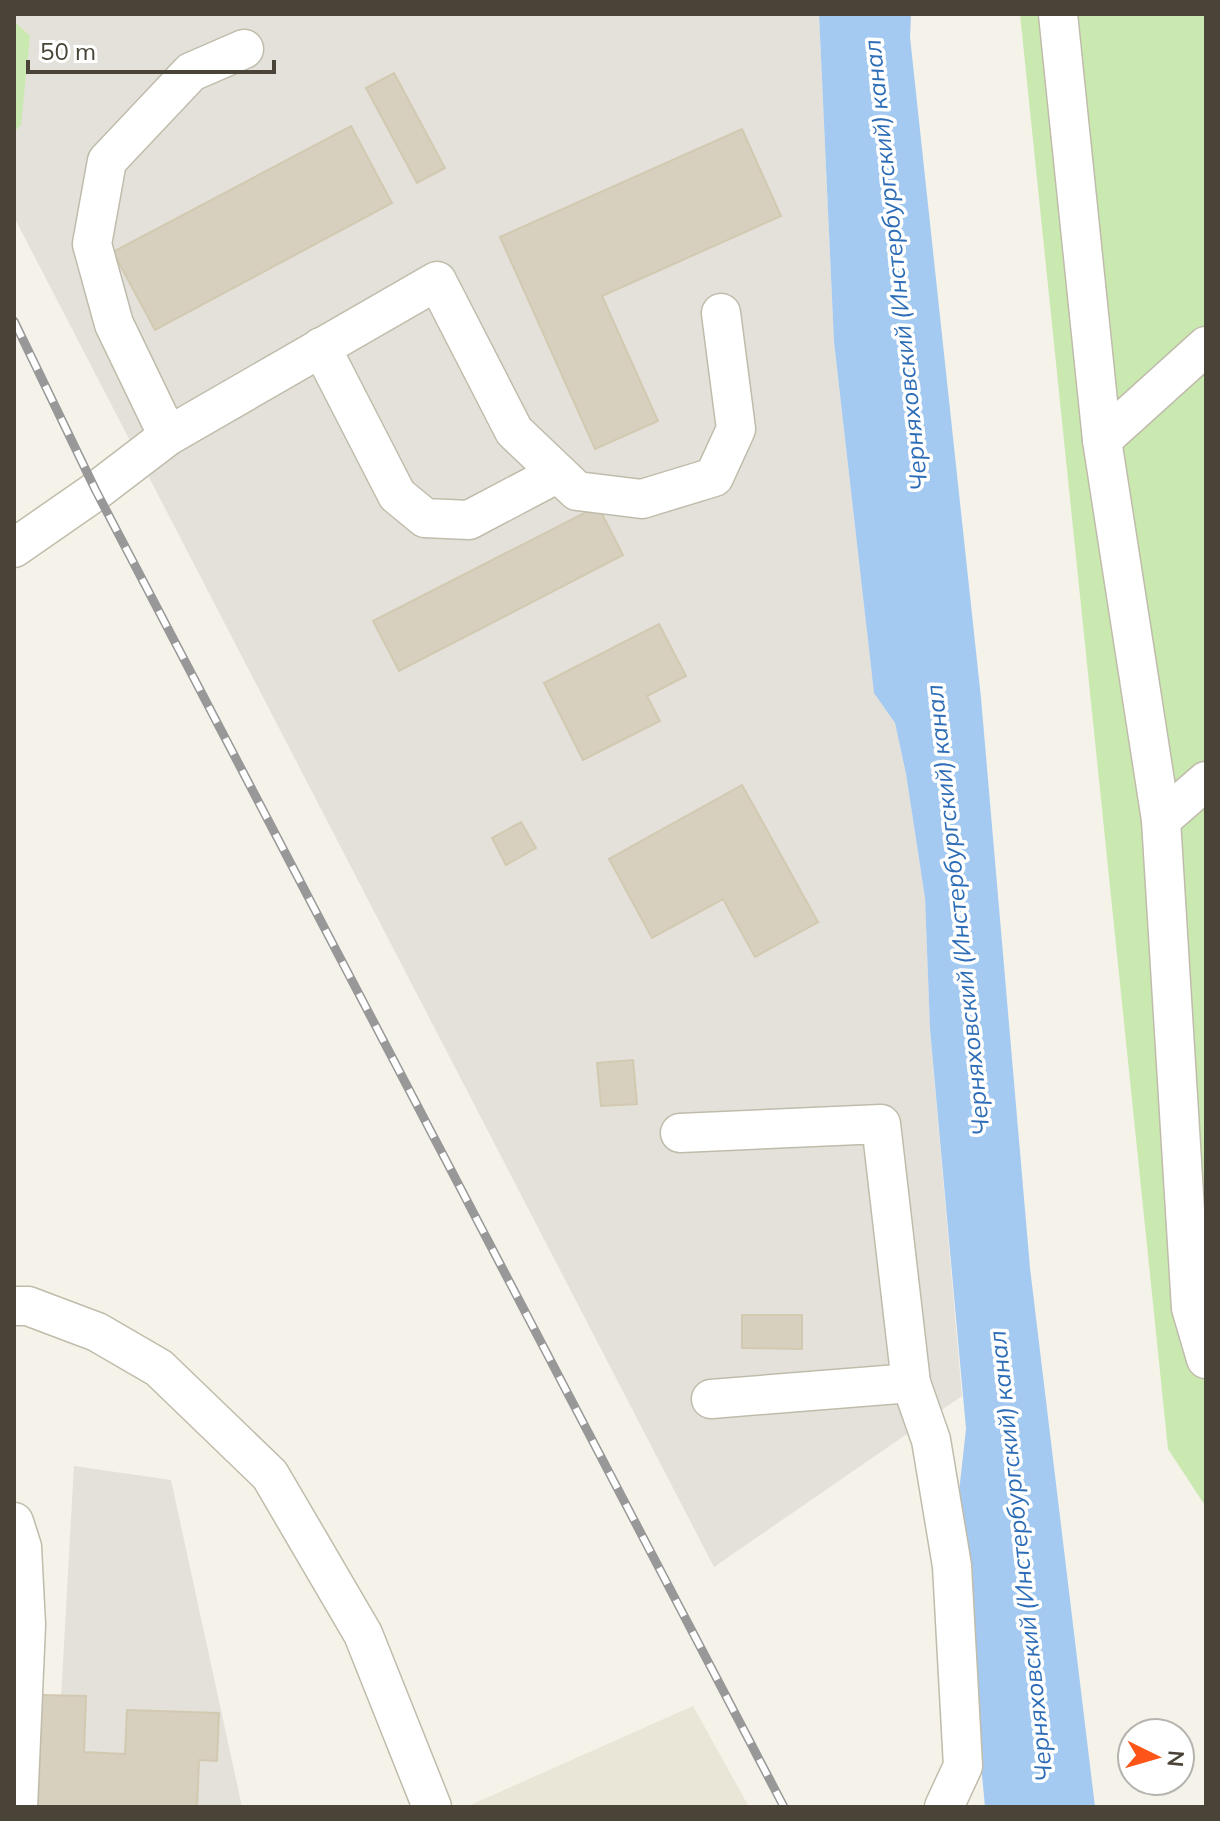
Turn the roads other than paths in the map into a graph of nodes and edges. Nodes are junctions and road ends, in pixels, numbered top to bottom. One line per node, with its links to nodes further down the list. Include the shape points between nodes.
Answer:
1 (1066, 21): 7 (street)
2 (244, 49): 6 (street, via 191,72 107,161 92,244 114,324)
3 (721, 313): 8 (street, via 736,429 714,477 642,499 577,491)
4 (1206, 346): 7 (street)
5 (321, 347): 6 (street); 8 (street, via 397,495 425,518 469,520); 8 (street, via 437,281 514,431)
6 (168, 436): 9 (street)
7 (1102, 440): 11 (street)
8 (558, 473)
9 (14, 548)
10 (1206, 781): 11 (street)
11 (1161, 820): 13 (street)
12 (680, 1133): 16 (street, via 881,1124)
13 (1198, 1302): 15 (street)
14 (14, 1306): 20 (street, via 28,1306 97,1332 159,1368 270,1475 363,1634)
15 (1206, 1359)
16 (911, 1383): 17 (street); 21 (street, via 931,1440 952,1566 963,1766)
17 (711, 1399)
18 (14, 1522): 19 (street, via 22,1547 26,1625)
19 (18, 1807)
20 (432, 1807)
21 (944, 1807)

